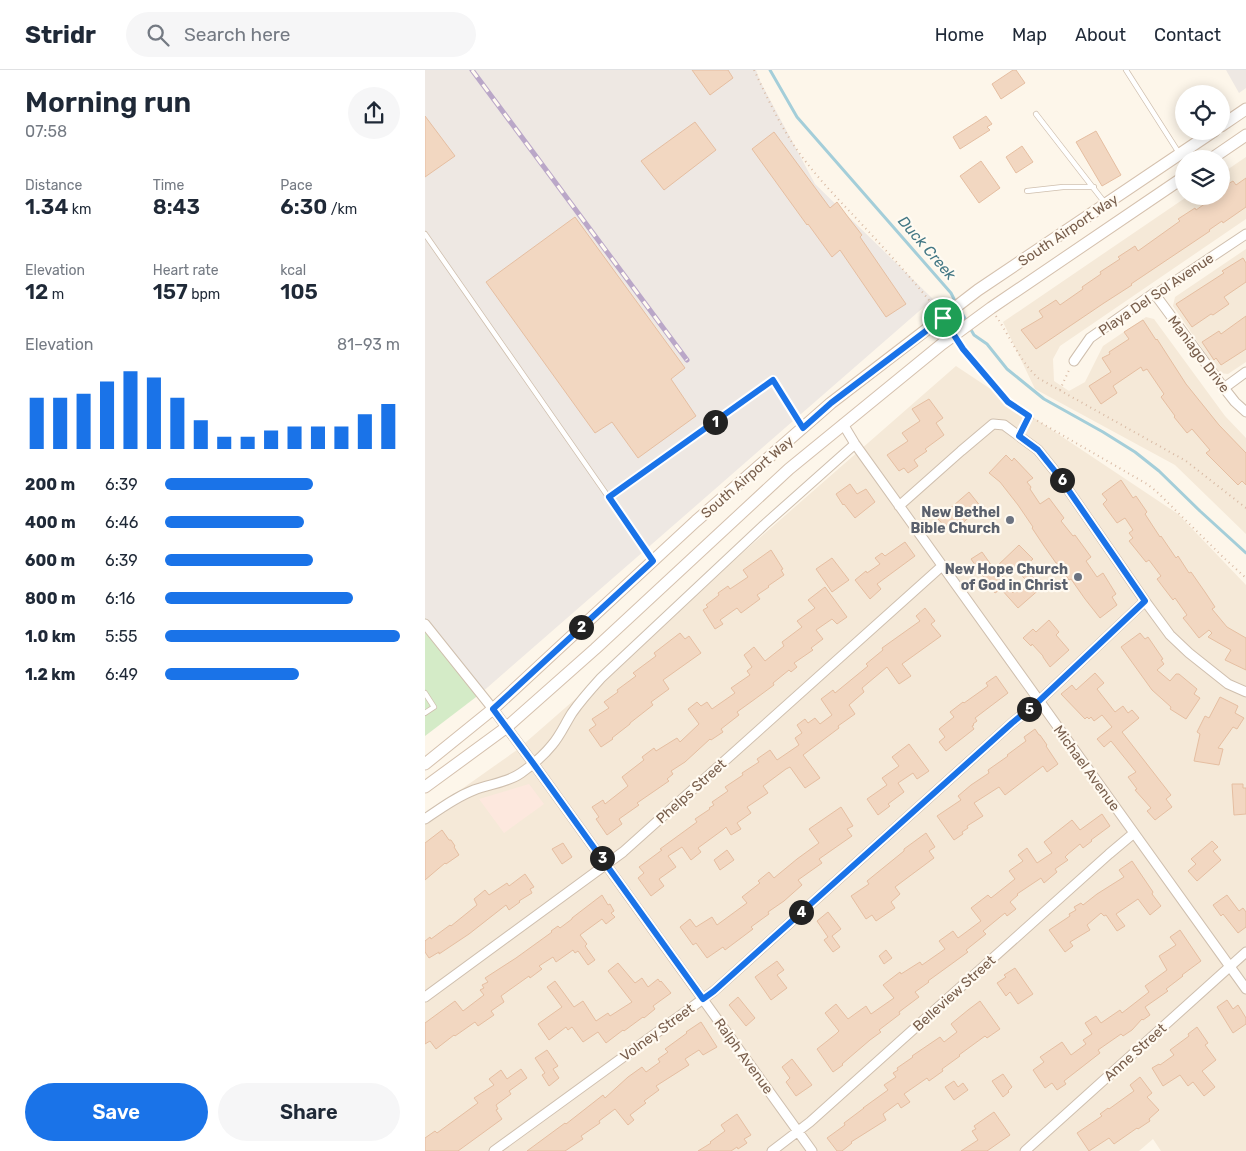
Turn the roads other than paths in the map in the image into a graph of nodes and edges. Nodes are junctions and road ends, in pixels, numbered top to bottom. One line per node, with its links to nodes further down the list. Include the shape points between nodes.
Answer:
1 (1126, 70): 7 (lane)
2 (1246, 109): 4 (main road)
3 (1036, 114): 12 (lane)
4 (1230, 120)
5 (1246, 135): 9 (main road)
6 (1200, 140): 8 (main road, South Airport Way)
7 (1176, 150)
8 (1185, 150)
9 (1224, 150)
10 (1175, 157): 14 (main road, South Airport Way)
11 (1175, 183): 22 (main road, South Airport Way, via 988,310)
12 (1094, 187): 13 (lane); 14 (lane)
13 (1027, 192)
14 (1106, 204): 23 (main road, South Airport Way, via 973,295)
15 (425, 234): 25 (lane)
16 (1246, 234): 17 (street, Playa Del Sol Avenue)
17 (1154, 293): 18 (street, Playa Del Sol Avenue, via 1090,338); 20 (street, Maniago Drive)
18 (1074, 360)
19 (1246, 372): 20 (street)
20 (1224, 388): 21 (street, Maniago Drive)
21 (1246, 412)
22 (843, 424): 24 (street, Michael Avenue); 36 (main road, South Airport Way, via 789,469)
23 (803, 428): 25 (lane, via 773,380); 27 (main road, South Airport Way)
24 (855, 444): 26 (street, Michael Avenue); 37 (street, via 601,678 584,697 552,745)
25 (609, 497): 27 (lane)
26 (899, 506): 28 (street, Michael Avenue); 29 (street, via 993,424 1004,425 1038,450)
27 (653, 561): 34 (main road, South Airport Way)
28 (942, 566): 33 (street, Michael Avenue); 42 (street, Phelps Street)
29 (1145, 601): 31 (street, via 1170,635 1189,653 1228,684); 33 (street, Volney Street)
30 (425, 624): 34 (street, Ralph Avenue)
31 (1246, 692)
32 (425, 693): 35 (lane, via 434,707)
33 (1039, 701): 41 (street, Michael Avenue); 47 (street, Volney Street)
34 (493, 709): 36 (street, Ralph Avenue); 38 (main road, South Airport Way)
35 (425, 713)
36 (507, 727): 37 (street, Ralph Avenue); 39 (main road, South Airport Way)
37 (533, 763): 40 (street, via 508,780 457,797); 42 (street, Ralph Avenue)
38 (425, 764)
39 (425, 787)
40 (425, 819)
41 (1134, 833): 44 (street, Michael Avenue); 48 (street, Belleview Street)
42 (607, 865): 46 (street, Phelps Street); 47 (street, Ralph Avenue)
43 (1246, 952): 44 (street, Anne Street)
44 (1230, 967): 45 (street, Michael Avenue); 52 (street, Anne Street)
45 (1246, 989)
46 (425, 997)
47 (703, 999): 48 (street, Ralph Avenue); 49 (street, Volney Street)
48 (798, 1132): 50 (street, Belleview Street); 51 (street, Ralph Avenue)
49 (494, 1151)
50 (771, 1151)
51 (812, 1151)
52 (1025, 1151)

